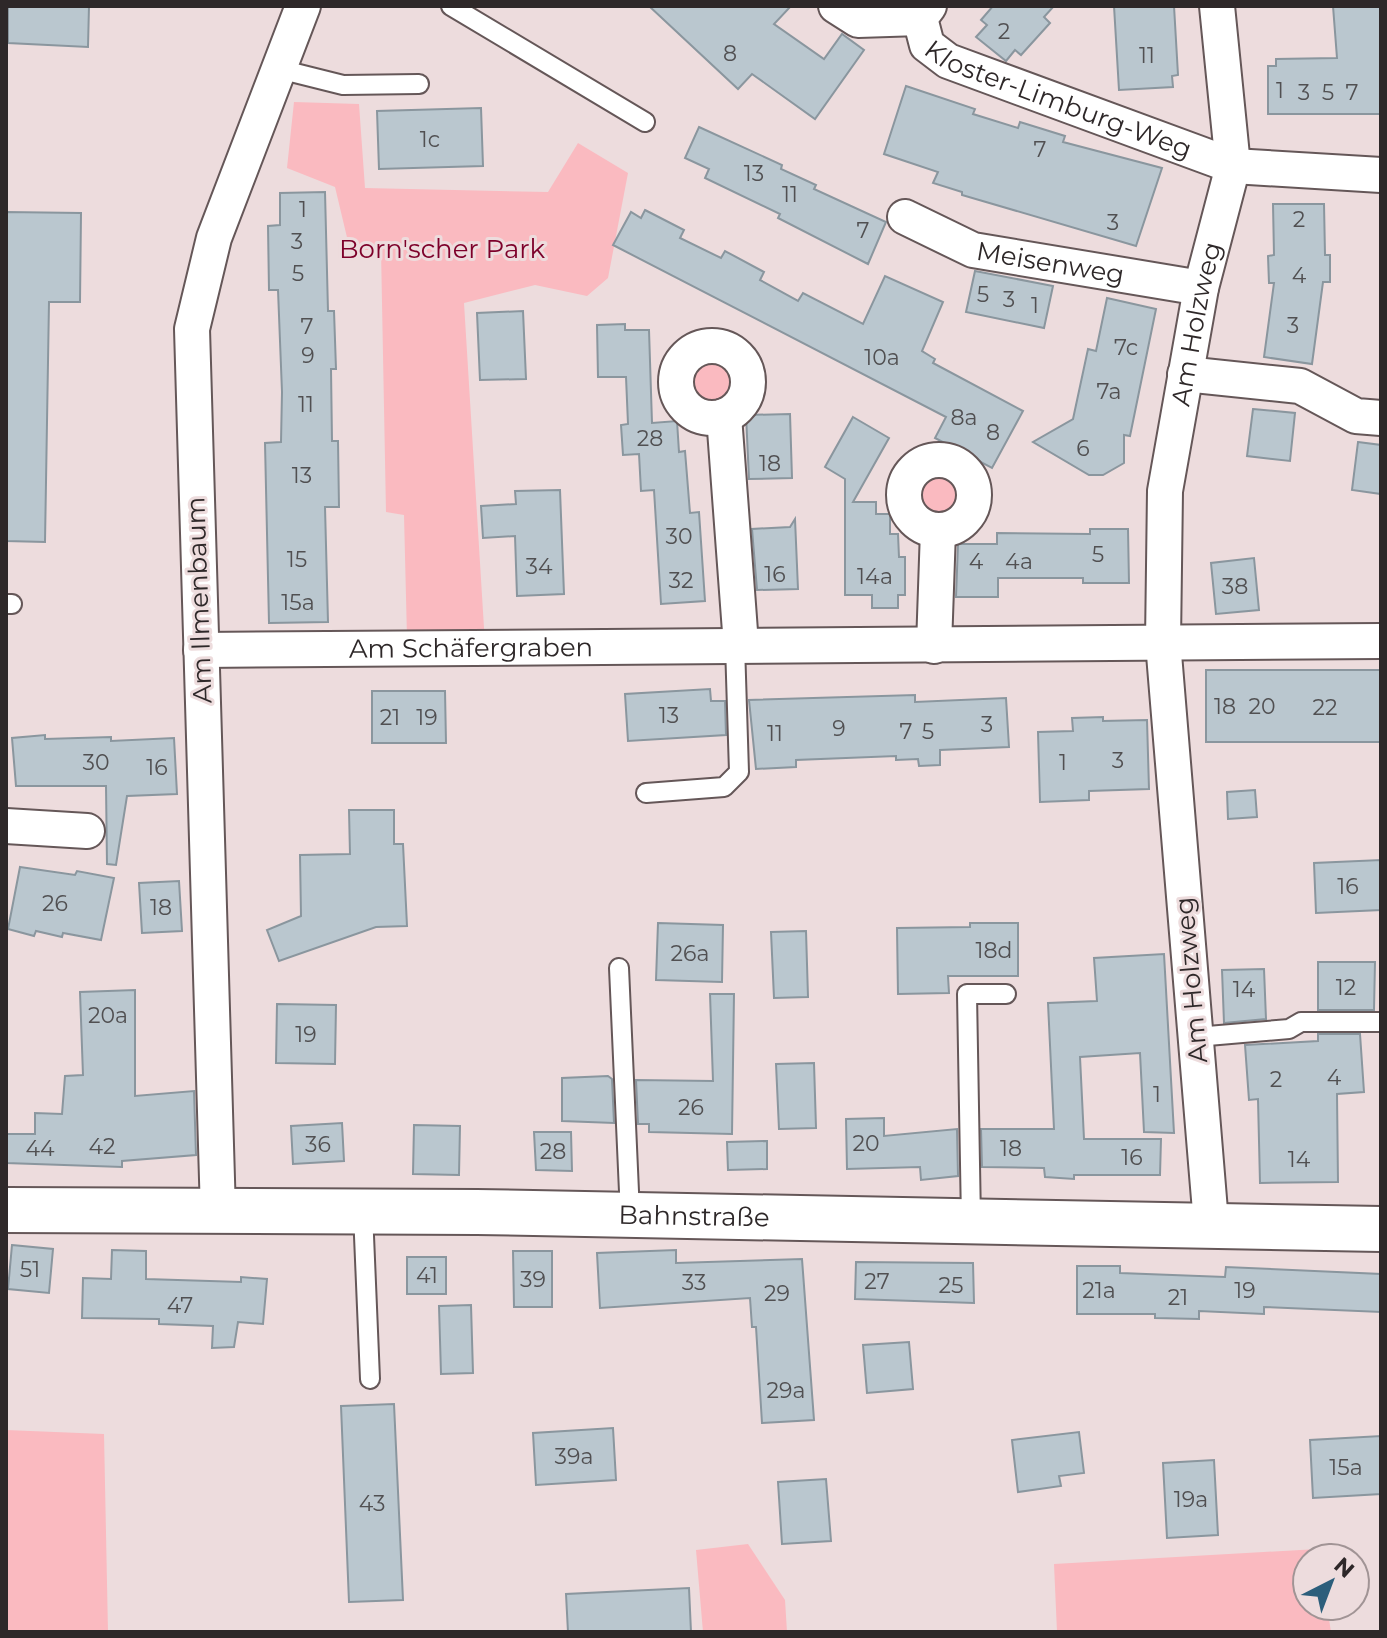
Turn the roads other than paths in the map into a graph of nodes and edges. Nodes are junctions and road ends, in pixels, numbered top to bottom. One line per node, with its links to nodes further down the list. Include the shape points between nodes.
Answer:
1 (303, 6): 6 (street, Am Ilmenbaum)
2 (451, 6): 8 (lane)
3 (836, 6): 5 (street, via 858,20)
4 (1217, 6): 9 (street, Am Holzweg)
5 (925, 12): 9 (street, Kloster-Limburg-Weg, via 927,45 948,61)
6 (279, 69): 7 (lane, via 343,85); 21 (street, Am Ilmenbaum, via 214,238 192,329)
7 (419, 84)
8 (645, 122)
9 (1233, 166): 10 (street, Kloster-Limburg-Weg); 12 (street, Am Holzweg)
10 (1381, 175)
11 (905, 217): 12 (street, Meisenweg, via 973,250)
12 (1201, 288): 13 (street, Am Holzweg)
13 (1185, 374): 15 (street, via 1300,386 1356,416); 18 (street, Am Holzweg, via 1165,491)
14 (724, 416): 19 (street)
15 (1381, 418)
16 (938, 530): 20 (street)
17 (1381, 641): 18 (street)
18 (1163, 642): 20 (street, Am Schäfergraben); 28 (street, Am Holzweg)
19 (738, 645): 20 (street, Am Schäfergraben); 21 (street, Am Schäfergraben); 22 (lane, via 739,772 724,787)
20 (934, 646)
21 (201, 650): 31 (street, Am Ilmenbaum)
22 (646, 793)
23 (6, 826): 24 (street)
24 (87, 831)
25 (619, 968): 32 (lane)
26 (1006, 994): 33 (lane, via 967,994)
27 (1381, 1022): 28 (lane, via 1301,1022 1289,1029)
28 (1196, 1037): 34 (street, Am Holzweg)
29 (6, 1210): 31 (street, Bahnstraße)
30 (363, 1212): 31 (street, Bahnstraße); 32 (street, Bahnstraße); 36 (lane)
31 (218, 1213)
32 (630, 1214): 33 (street, Bahnstraße)
33 (971, 1220): 34 (street, Bahnstraße)
34 (1211, 1223): 35 (street, Bahnstraße)
35 (1381, 1229)
36 (370, 1379)

